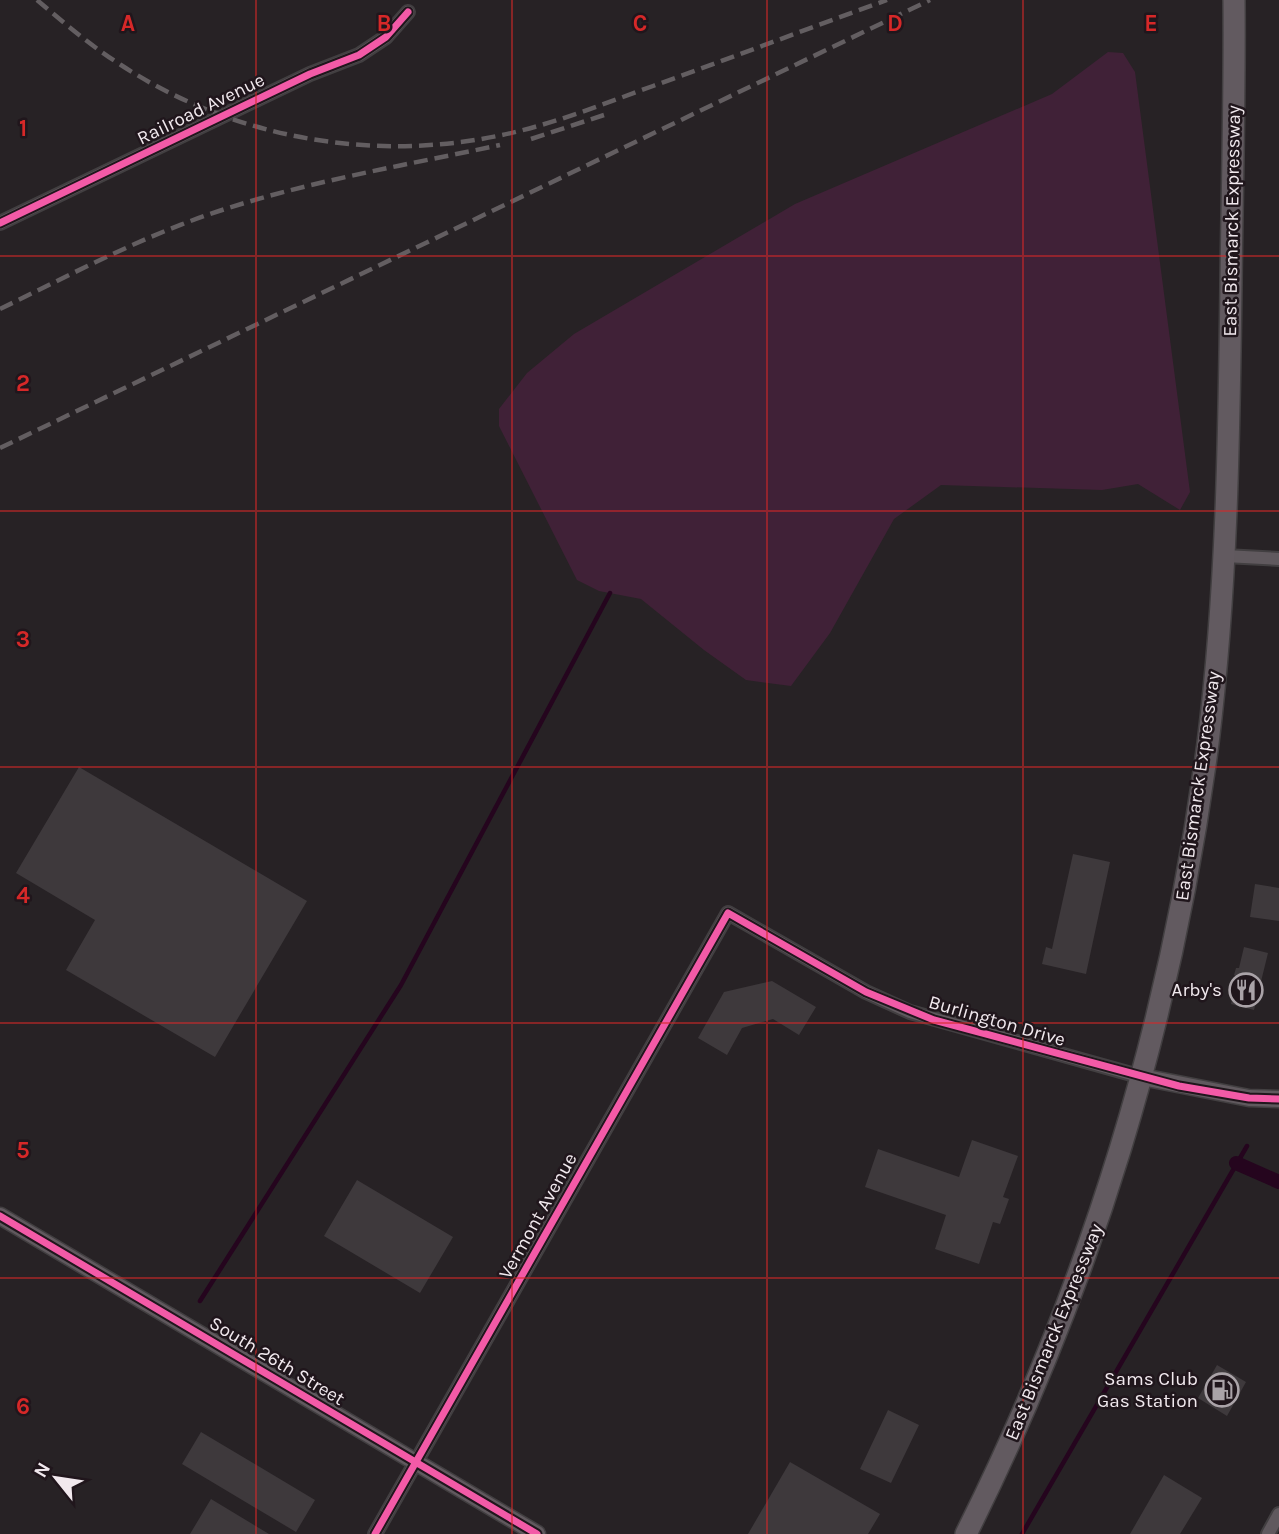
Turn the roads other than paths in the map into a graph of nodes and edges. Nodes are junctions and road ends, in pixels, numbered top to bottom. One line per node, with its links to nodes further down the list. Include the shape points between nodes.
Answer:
1 (1234, 0): 4 (main road, East Bismarck Expressway)
2 (408, 12): 3 (street, Railroad Avenue, via 386,37 359,55 299,79)
3 (0, 223)
4 (1225, 556): 5 (street); 7 (main road, East Bismarck Expressway, via 1200,800)
5 (1279, 559)
6 (728, 913): 7 (street, Burlington Drive, via 887,1003); 10 (street, Vermont Avenue)
7 (1142, 1077): 8 (street, Burlington Drive, via 1249,1098); 14 (main road, East Bismarck Expressway, via 1108,1193 1064,1314)
8 (1279, 1099)
9 (0, 1216): 10 (street, South 26th Street)
10 (416, 1463): 12 (street, Vermont Avenue); 13 (street, South 26th Street)
11 (1279, 1514): 15 (street)
12 (375, 1534)
13 (537, 1534)
14 (966, 1534)
15 (1268, 1534)

